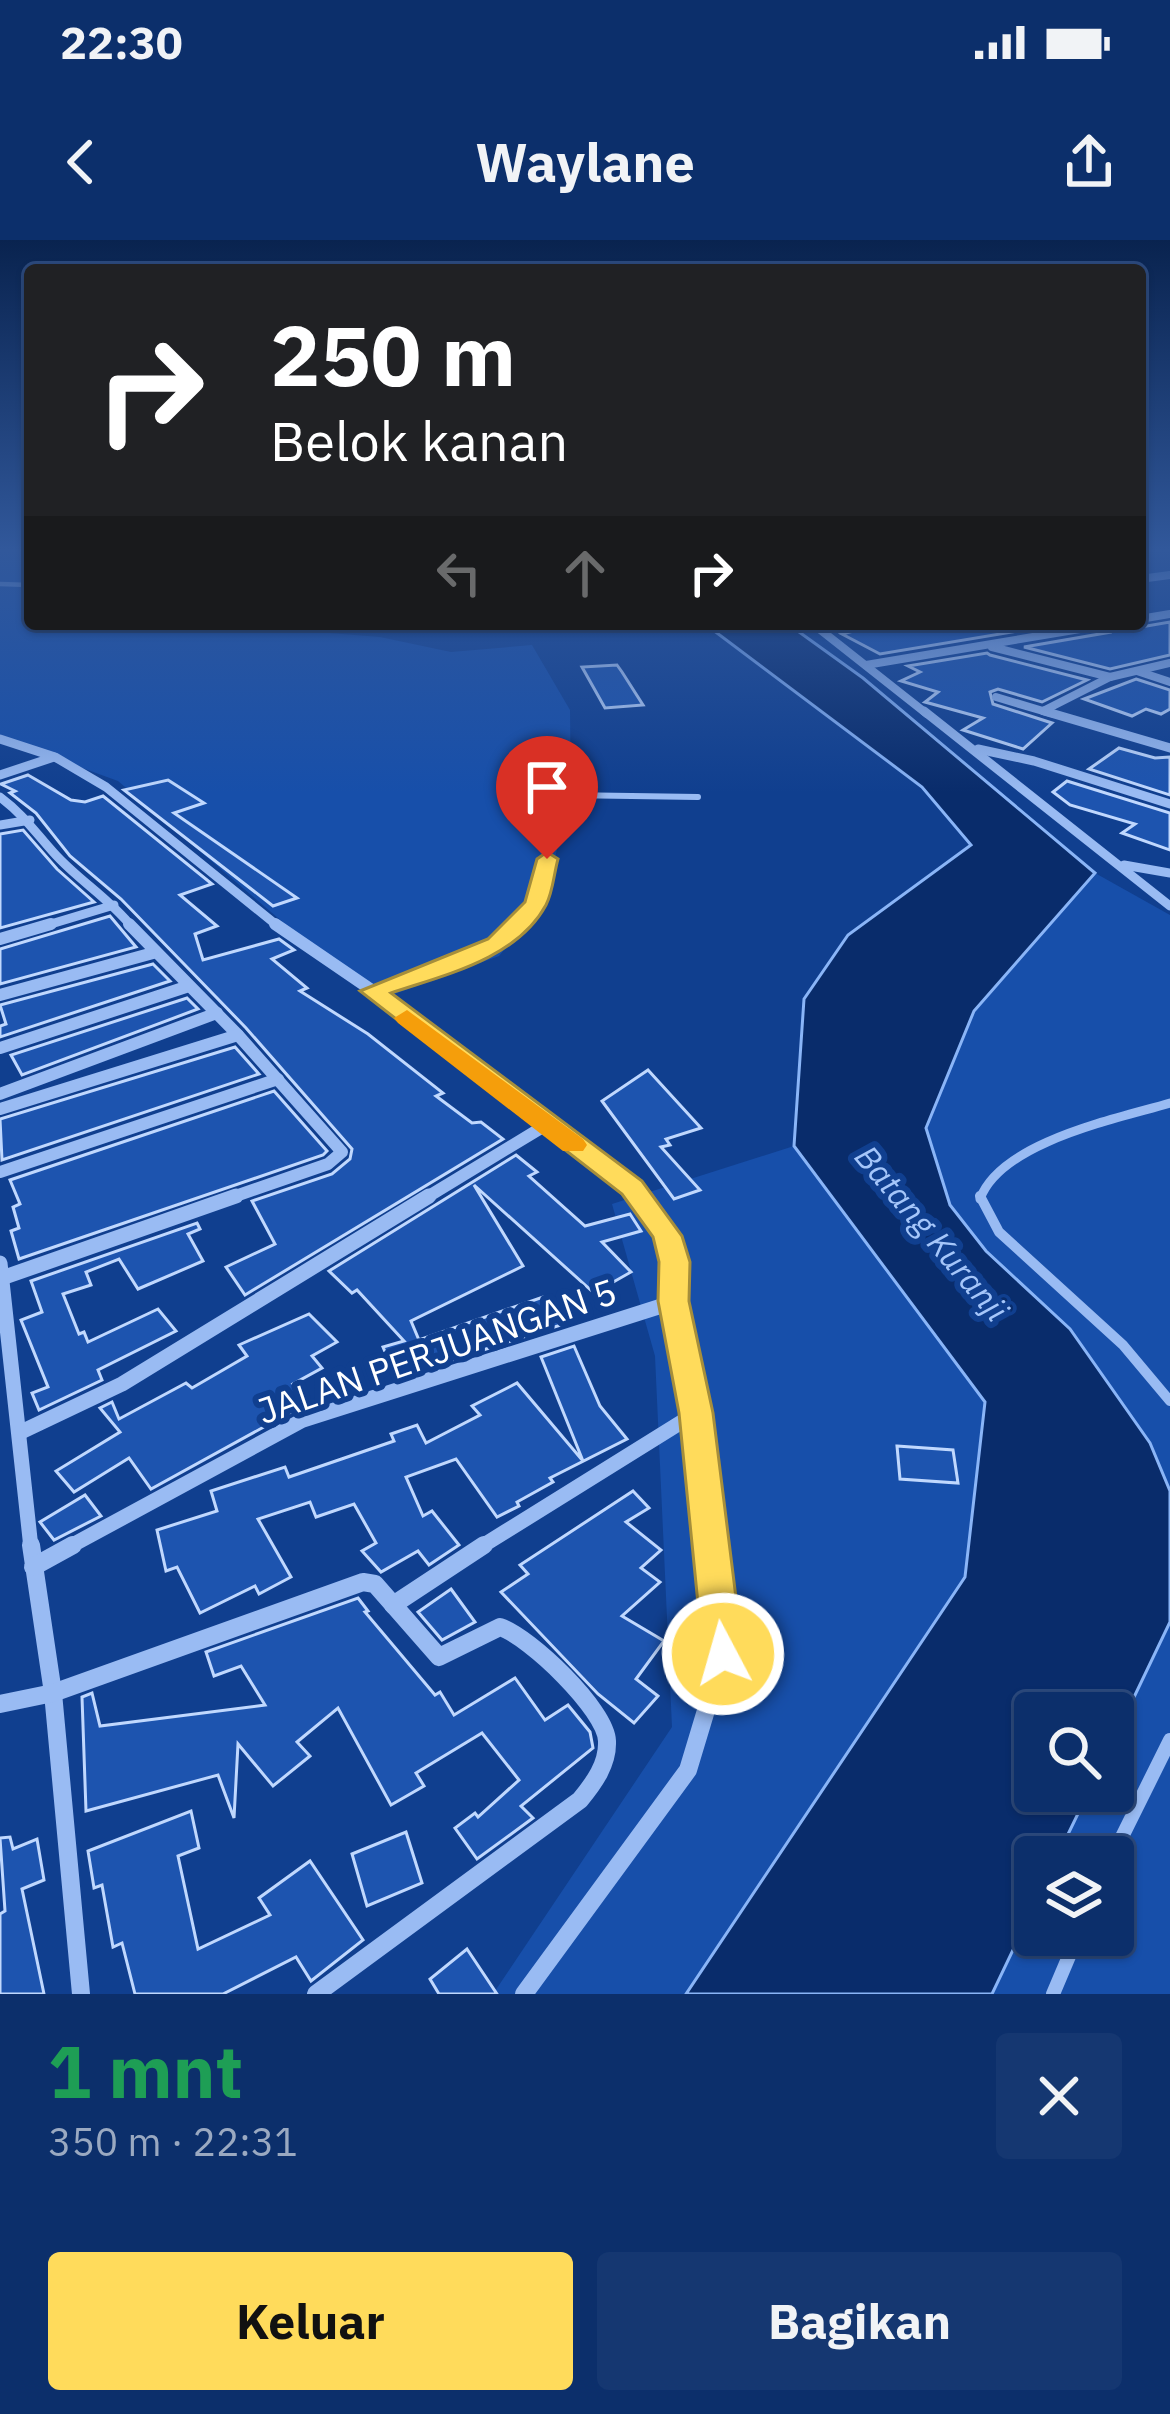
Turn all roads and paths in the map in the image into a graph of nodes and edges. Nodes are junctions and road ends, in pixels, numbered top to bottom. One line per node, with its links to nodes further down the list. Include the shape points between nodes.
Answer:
1 (821, 630): 5 (street)
2 (1074, 630): 3 (street)
3 (985, 645): 5 (street); 7 (street)
4 (1170, 664): 6 (street)
5 (866, 665): 12 (street)
6 (1135, 670): 7 (street); 8 (street)
7 (1111, 677): 10 (street)
8 (1170, 682)
9 (996, 697): 10 (street)
10 (1043, 711): 13 (street)
11 (0, 739): 14 (street)
12 (971, 748): 18 (street); 21 (street)
13 (1170, 748)
14 (55, 757): 15 (street); 28 (street, via 106,787 292,938)
15 (0, 775)
16 (698, 796): 28 (lane, via 567,794 550,820 536,904 509,933 459,962)
17 (0, 797): 19 (street)
18 (1170, 804)
19 (30, 820): 20 (street); 23 (street, via 54,854)
20 (0, 825)
21 (1123, 865): 22 (street); 24 (street)
22 (1170, 873)
23 (114, 905): 25 (street); 26 (street)
24 (1170, 906)
25 (0, 939)
26 (153, 953): 27 (street); 29 (street)
27 (189, 986): 30 (street); 32 (street)
28 (373, 991): 37 (street)
29 (0, 995)
30 (217, 1013): 31 (street); 34 (street)
31 (238, 1035): 33 (street); 36 (street)
32 (0, 1048)
33 (278, 1079): 38 (street); 39 (street, via 338,1142 338,1159)
34 (0, 1094)
35 (1170, 1103): 41 (lane, via 1028,1153 1000,1170 979,1198 999,1232 1123,1345)
36 (0, 1108)
37 (546, 1125): 40 (street, via 645,1200 675,1262); 43 (street, via 122,1384)
38 (0, 1172)
39 (1, 1270): 43 (street)
40 (674, 1301): 42 (street); 44 (street, JALAN PERJUANGAN 5, via 303,1420)
41 (1170, 1401)
42 (696, 1413): 45 (street); 53 (street, via 723,1654 714,1696 688,1770)
43 (22, 1432): 44 (street)
44 (33, 1567): 46 (street)
45 (393, 1605): 46 (street, via 375,1584 355,1583); 52 (street, via 439,1657 485,1630 510,1627 604,1724 607,1756 580,1800)
46 (53, 1693): 47 (street); 51 (street)
47 (0, 1705)
48 (1170, 1740): 49 (lane)
49 (1122, 1836)
50 (1069, 1956): 54 (lane)
51 (79, 1993)
52 (316, 1994)
53 (524, 1994)
54 (1053, 1994)

